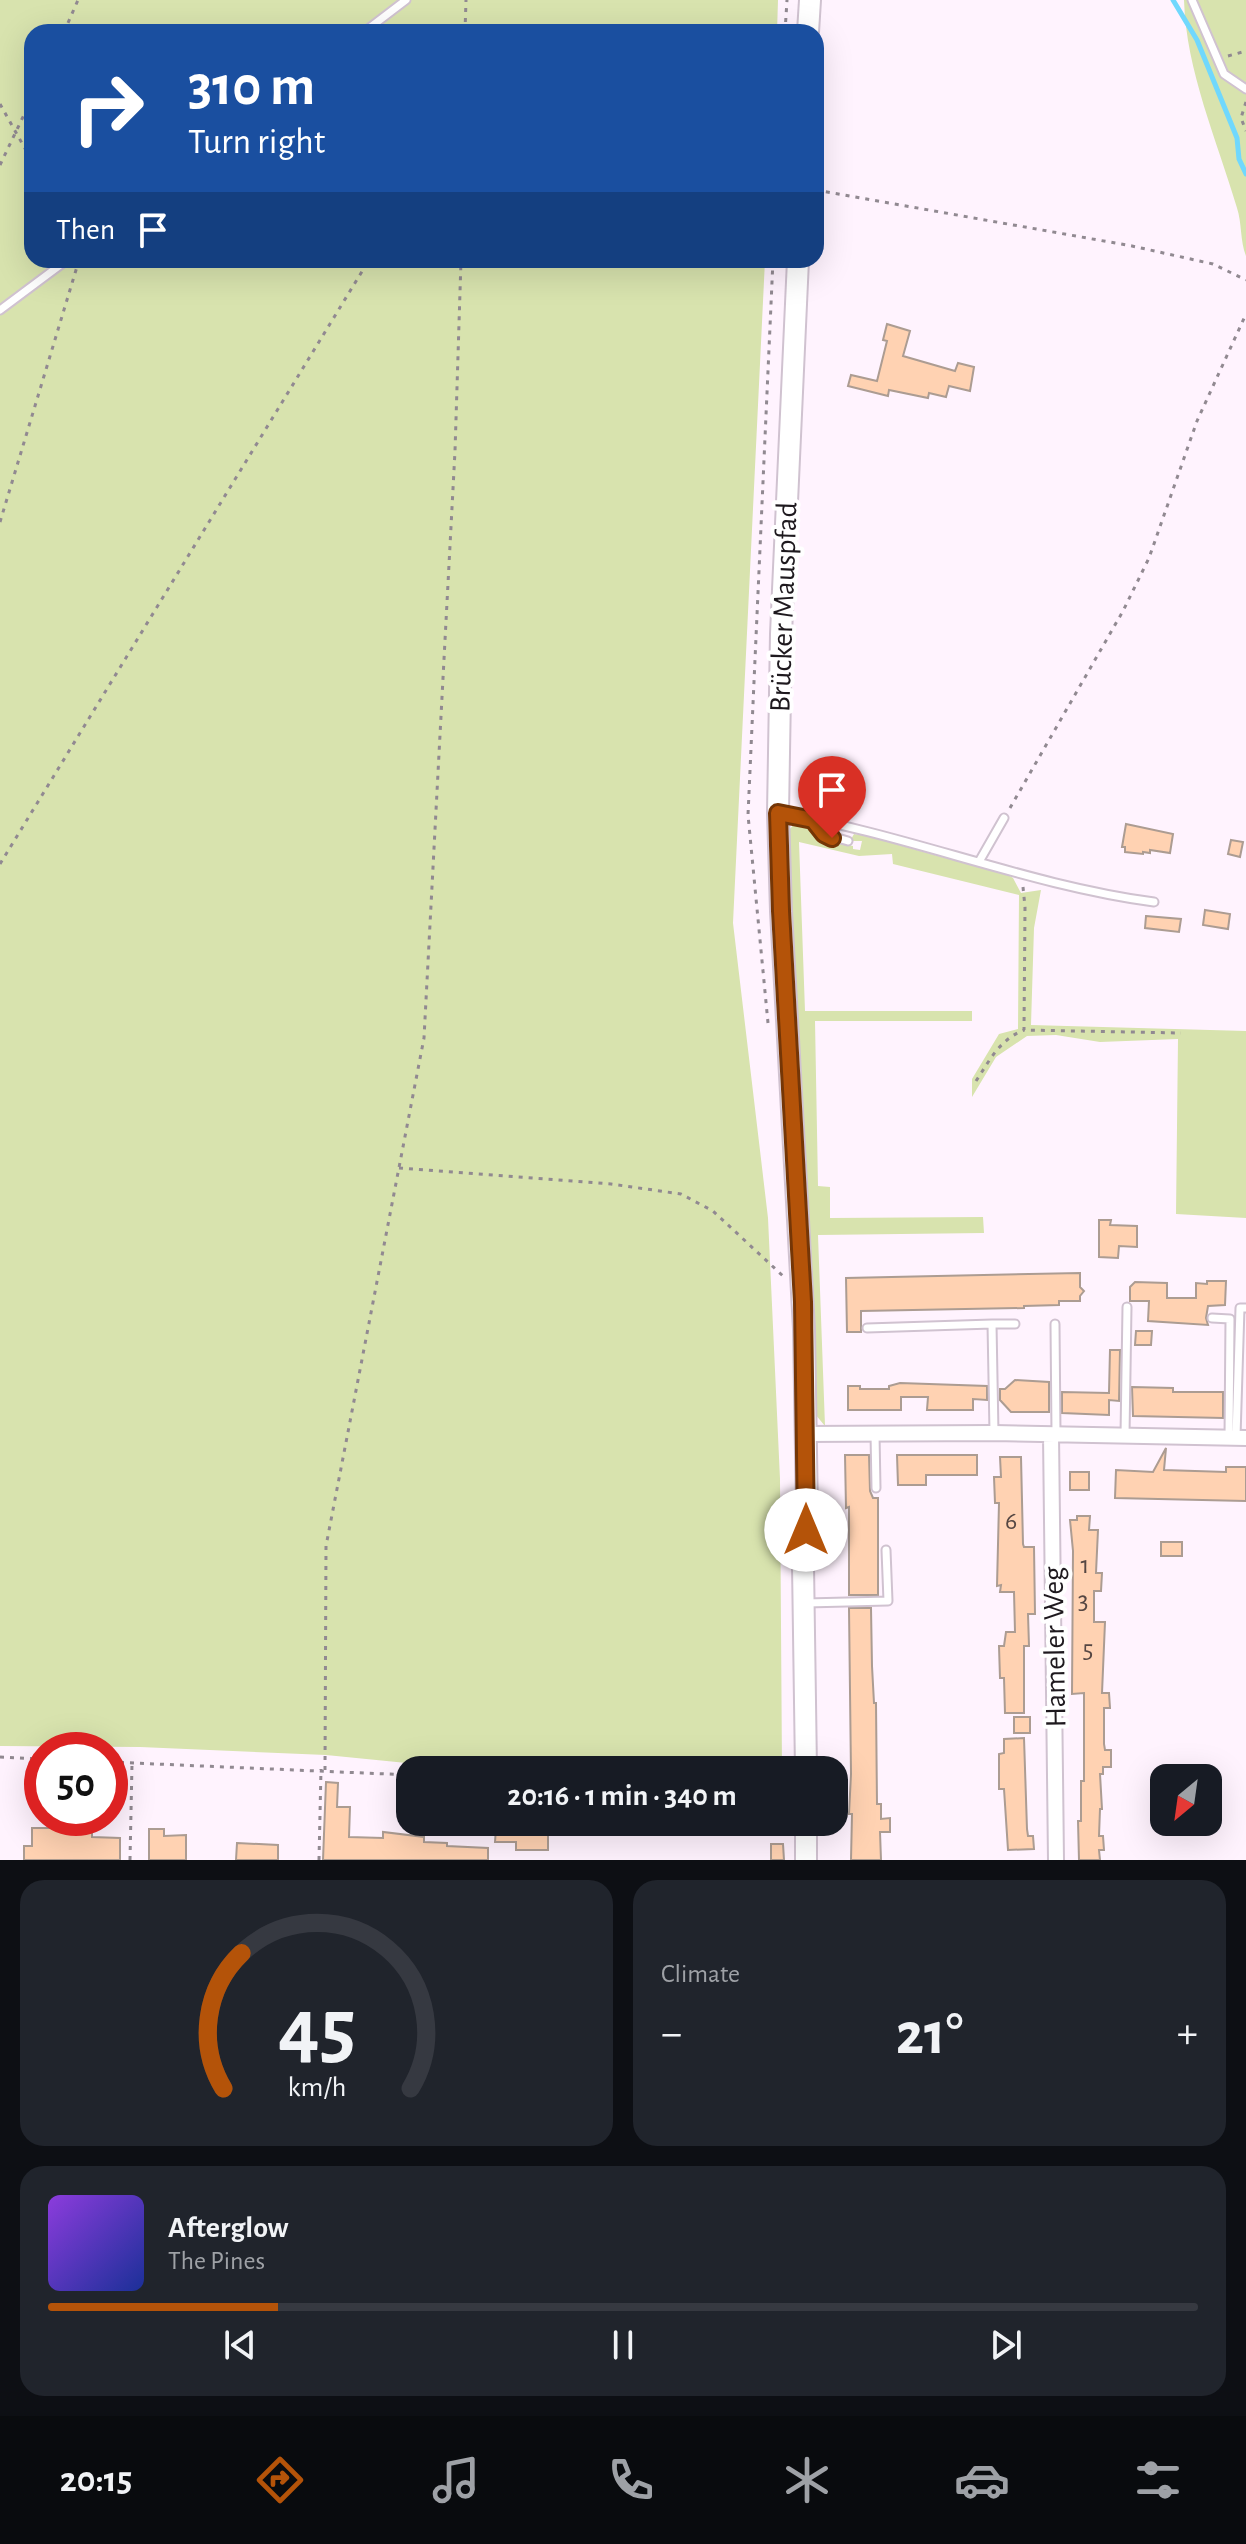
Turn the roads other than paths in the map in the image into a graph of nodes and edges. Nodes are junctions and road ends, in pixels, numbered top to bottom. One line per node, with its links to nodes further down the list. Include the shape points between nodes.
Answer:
1 (406, 0): 4 (lane)
2 (810, 0): 5 (main road)
3 (1192, 0): 6 (lane, via 1224,74)
4 (374, 24)
5 (808, 24)
6 (1246, 89)
7 (56, 268): 9 (lane)
8 (798, 268): 10 (main road, Brücker Mauspfad)
9 (0, 310)
10 (778, 813): 12 (lane); 24 (main road, Brücker Mauspfad)
11 (1004, 818): 14 (lane)
12 (813, 820): 13 (lane, via 824,834); 14 (lane)
13 (848, 841)
14 (980, 860): 15 (lane, via 1010,872)
15 (1154, 902)
16 (1127, 1307): 27 (lane)
17 (1246, 1308): 28 (lane, via 1240,1308)
18 (1212, 1318): 28 (lane, via 1230,1319)
19 (992, 1324): 20 (lane); 22 (lane); 23 (lane)
20 (1015, 1324)
21 (1055, 1324): 26 (lane)
22 (867, 1328)
23 (994, 1433): 25 (street); 26 (street)
24 (805, 1434): 25 (street); 31 (main road, Brücker Mauspfad)
25 (875, 1434): 29 (lane)
26 (1054, 1435): 27 (street); 35 (street, Hameler Weg)
27 (1125, 1435): 28 (street)
28 (1237, 1439)
29 (876, 1488)
30 (886, 1550): 31 (lane, via 888,1601)
31 (804, 1603): 32 (main road, Brücker Mauspfad)
32 (806, 1756)
33 (806, 1836): 34 (main road)
34 (806, 1860)
35 (1056, 1860)

